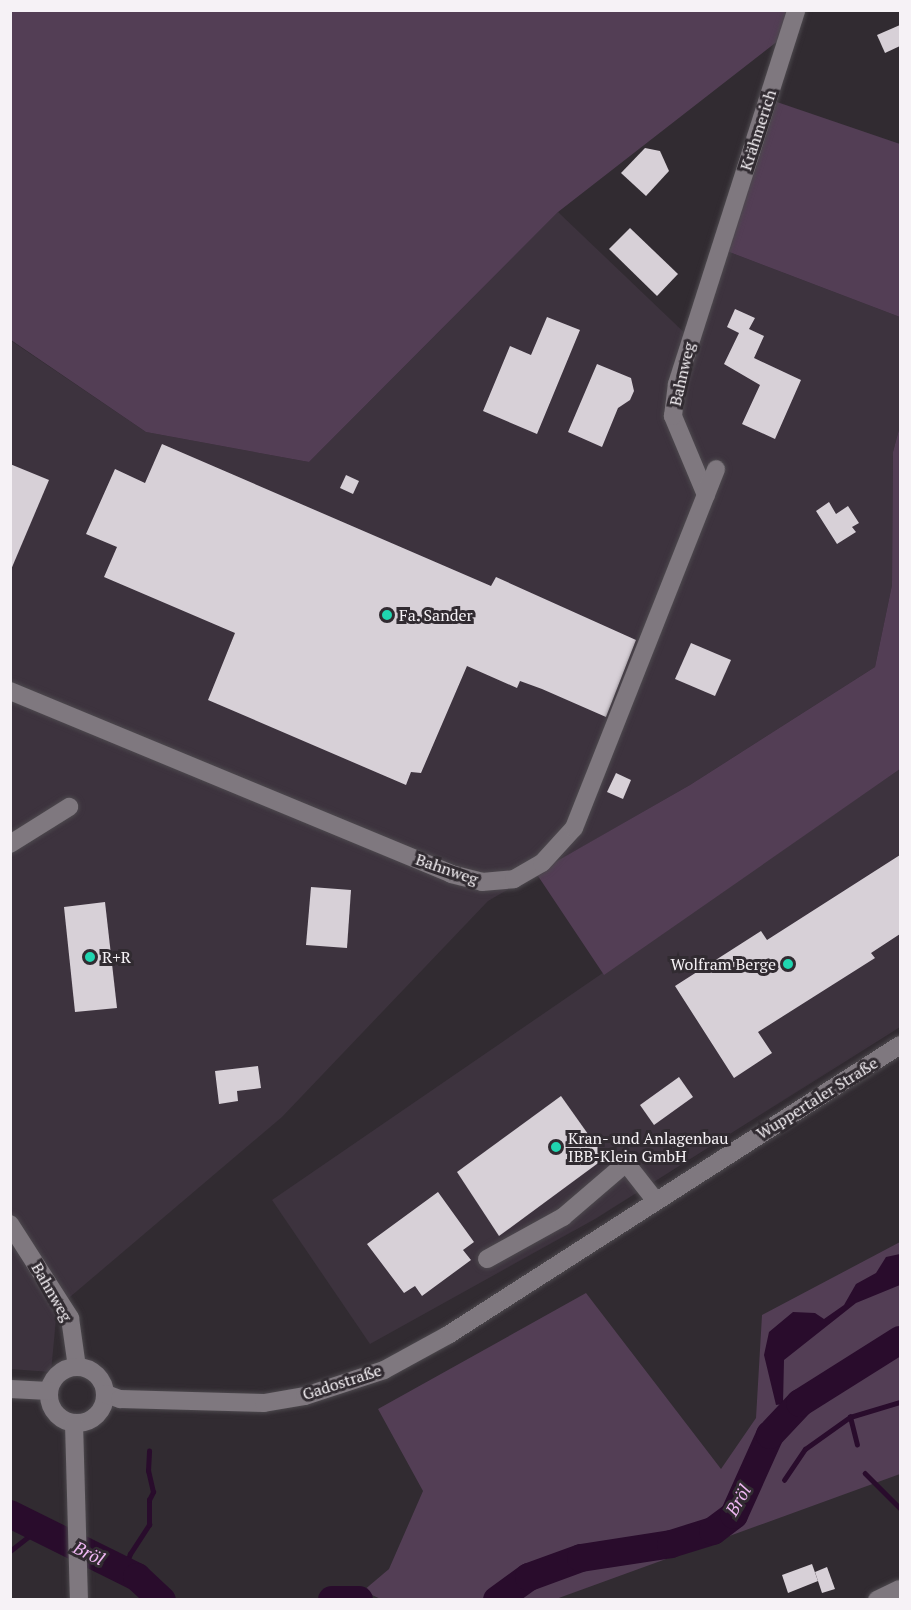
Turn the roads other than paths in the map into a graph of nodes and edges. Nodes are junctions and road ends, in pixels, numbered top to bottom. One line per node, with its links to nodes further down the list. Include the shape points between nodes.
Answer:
1 (796, 10): 2 (street, Krähmerich)
2 (718, 250): 4 (street, Bahnweg, via 687,345 672,416)
3 (716, 470): 4 (street, Bahnweg)
4 (706, 495): 5 (street, Bahnweg, via 574,828 542,863 514,879 482,882 451,874)
5 (10, 691)
6 (69, 807): 7 (street)
7 (10, 844)
8 (900, 1045): 9 (street, Wuppertaler Straße)
9 (655, 1200): 11 (street, via 626,1163 563,1216); 12 (street, Wuppertaler Straße)
10 (10, 1224): 13 (street, Bahnweg, via 70,1318)
11 (487, 1259)
12 (551, 1267): 16 (street, Gadostraße, via 448,1335 393,1365 305,1396 233,1404 120,1399)
13 (77, 1367): 15 (street, via 56,1377); 16 (street, via 100,1378)
14 (10, 1389): 15 (street)
15 (49, 1391): 17 (street, via 57,1416)
16 (106, 1394): 17 (street, via 96,1416)
17 (74, 1423): 19 (street, via 73,1497)
18 (900, 1589): 20 (street)
19 (79, 1599)
20 (877, 1599)

